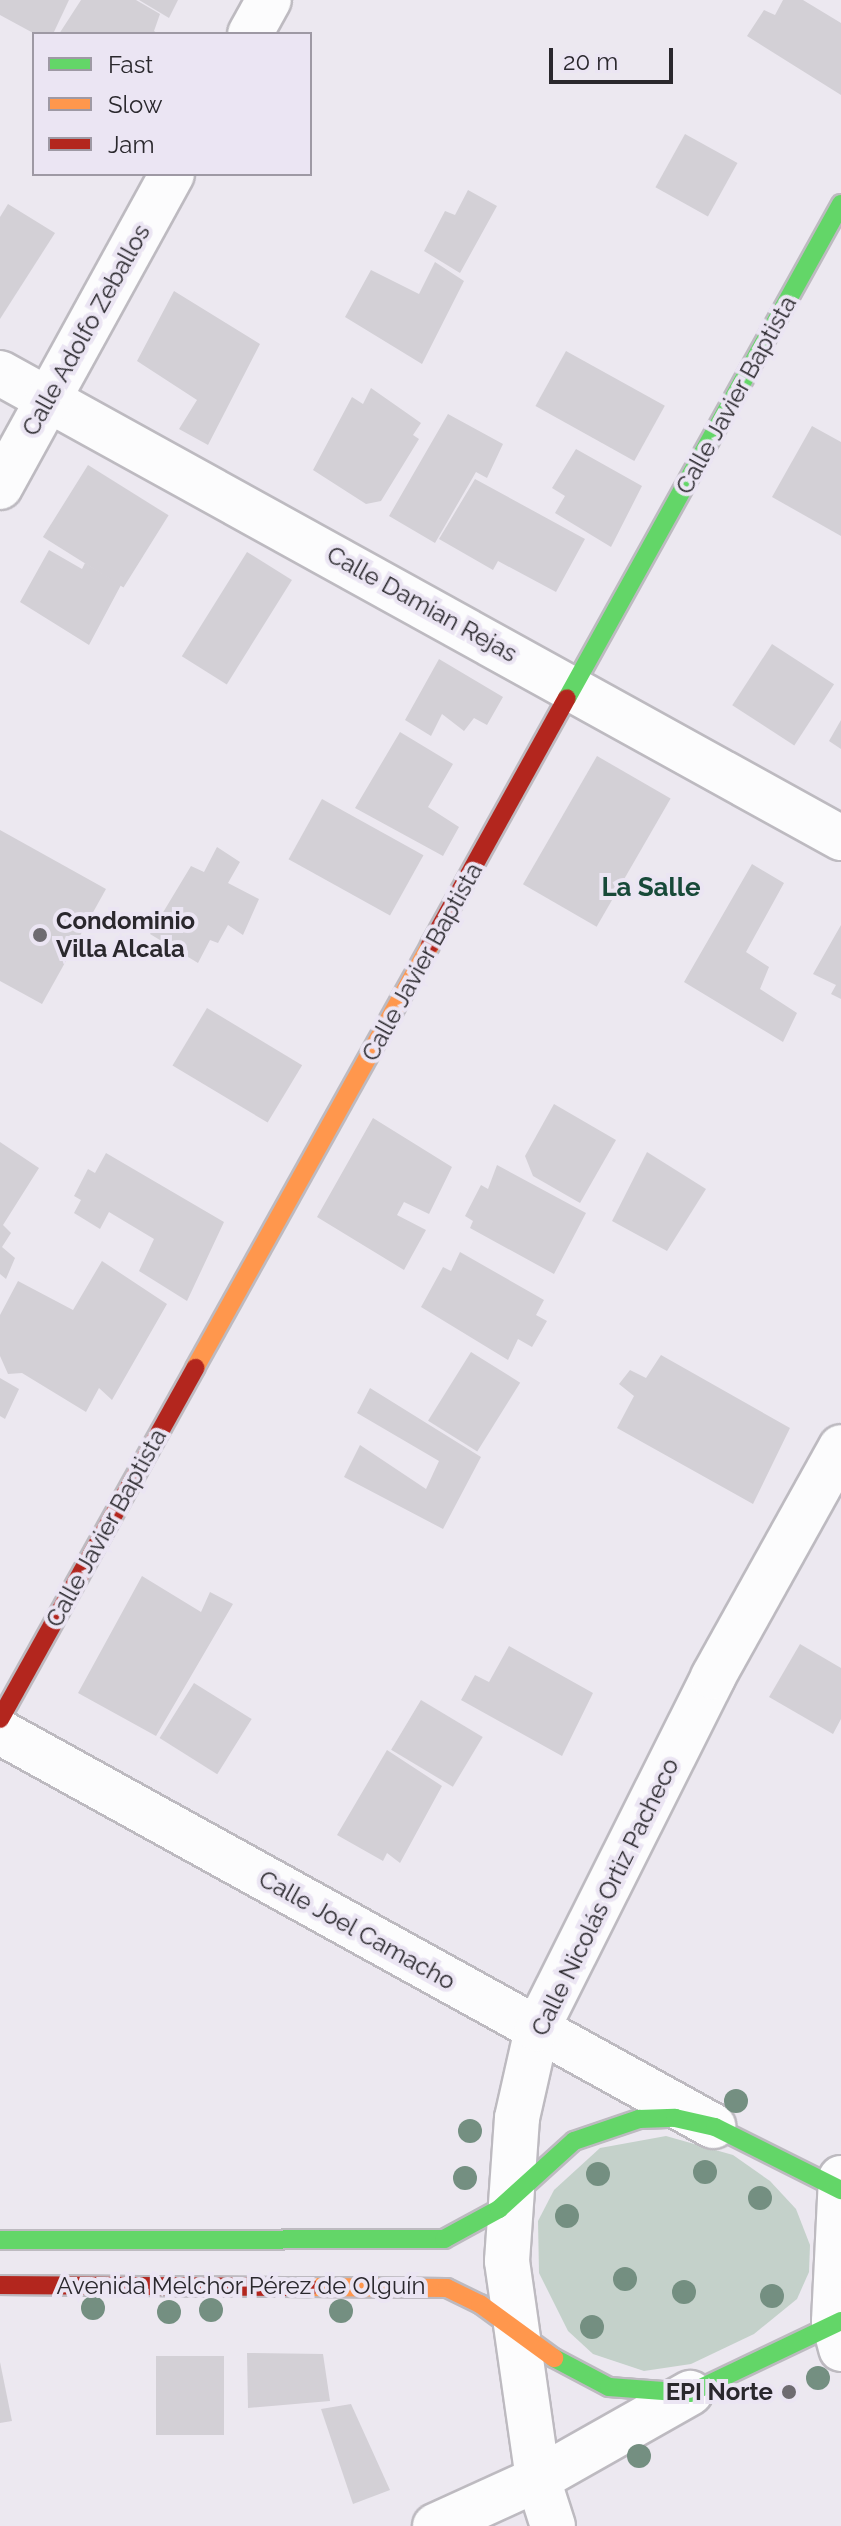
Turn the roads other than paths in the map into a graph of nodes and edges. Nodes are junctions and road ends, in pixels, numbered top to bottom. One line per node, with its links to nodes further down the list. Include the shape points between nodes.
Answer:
1 (269, 0): 2 (street)
2 (251, 32)
3 (171, 176): 6 (street, Calle Adolfo Zeballos)
4 (841, 204): 8 (main road, Calle Javier Baptista)
5 (0, 373): 6 (street, Calle Damian Rejas)
6 (47, 399): 7 (street, Calle Adolfo Zeballos); 8 (street, Calle Damian Rejas)
7 (0, 487)
8 (575, 687): 9 (street, Calle Damian Rejas); 11 (main road, Calle Javier Baptista)
9 (841, 838)
10 (841, 1447): 13 (street, Calle Nicolás Ortiz Pacheco, via 713,1677)
11 (0, 1719)
12 (0, 1732): 13 (street, Calle Joel Camacho)
13 (537, 2029): 14 (street, Calle Joel Camacho); 16 (street, Calle Nicolás Ortiz Pacheco, via 517,2118)
14 (715, 2127): 15 (main road, Avenida Melchor Pérez de Olguín); 16 (main road, Avenida Melchor Pérez de Olguín, via 675,2118 609,2125 574,2141)
15 (840, 2186): 20 (street)
16 (508, 2199): 17 (main road, Avenida Melchor Pérez de Olguín, via 444,2239); 19 (street, Calle Nicolás Ortiz Pacheco, via 507,2261)
17 (0, 2240)
18 (0, 2285): 19 (main road, Avenida Melchor Pérez de Olguín, via 447,2288)
19 (517, 2331): 21 (main road, Avenida Melchor Pérez de Olguín, via 569,2369 609,2387); 22 (street, Calle Nicolás Ortiz Pacheco)
20 (839, 2331): 21 (main road)
21 (690, 2393): 22 (street)
22 (538, 2479): 23 (street); 24 (street, Calle Nicolás Ortiz Pacheco)
23 (435, 2526)
24 (553, 2526)

